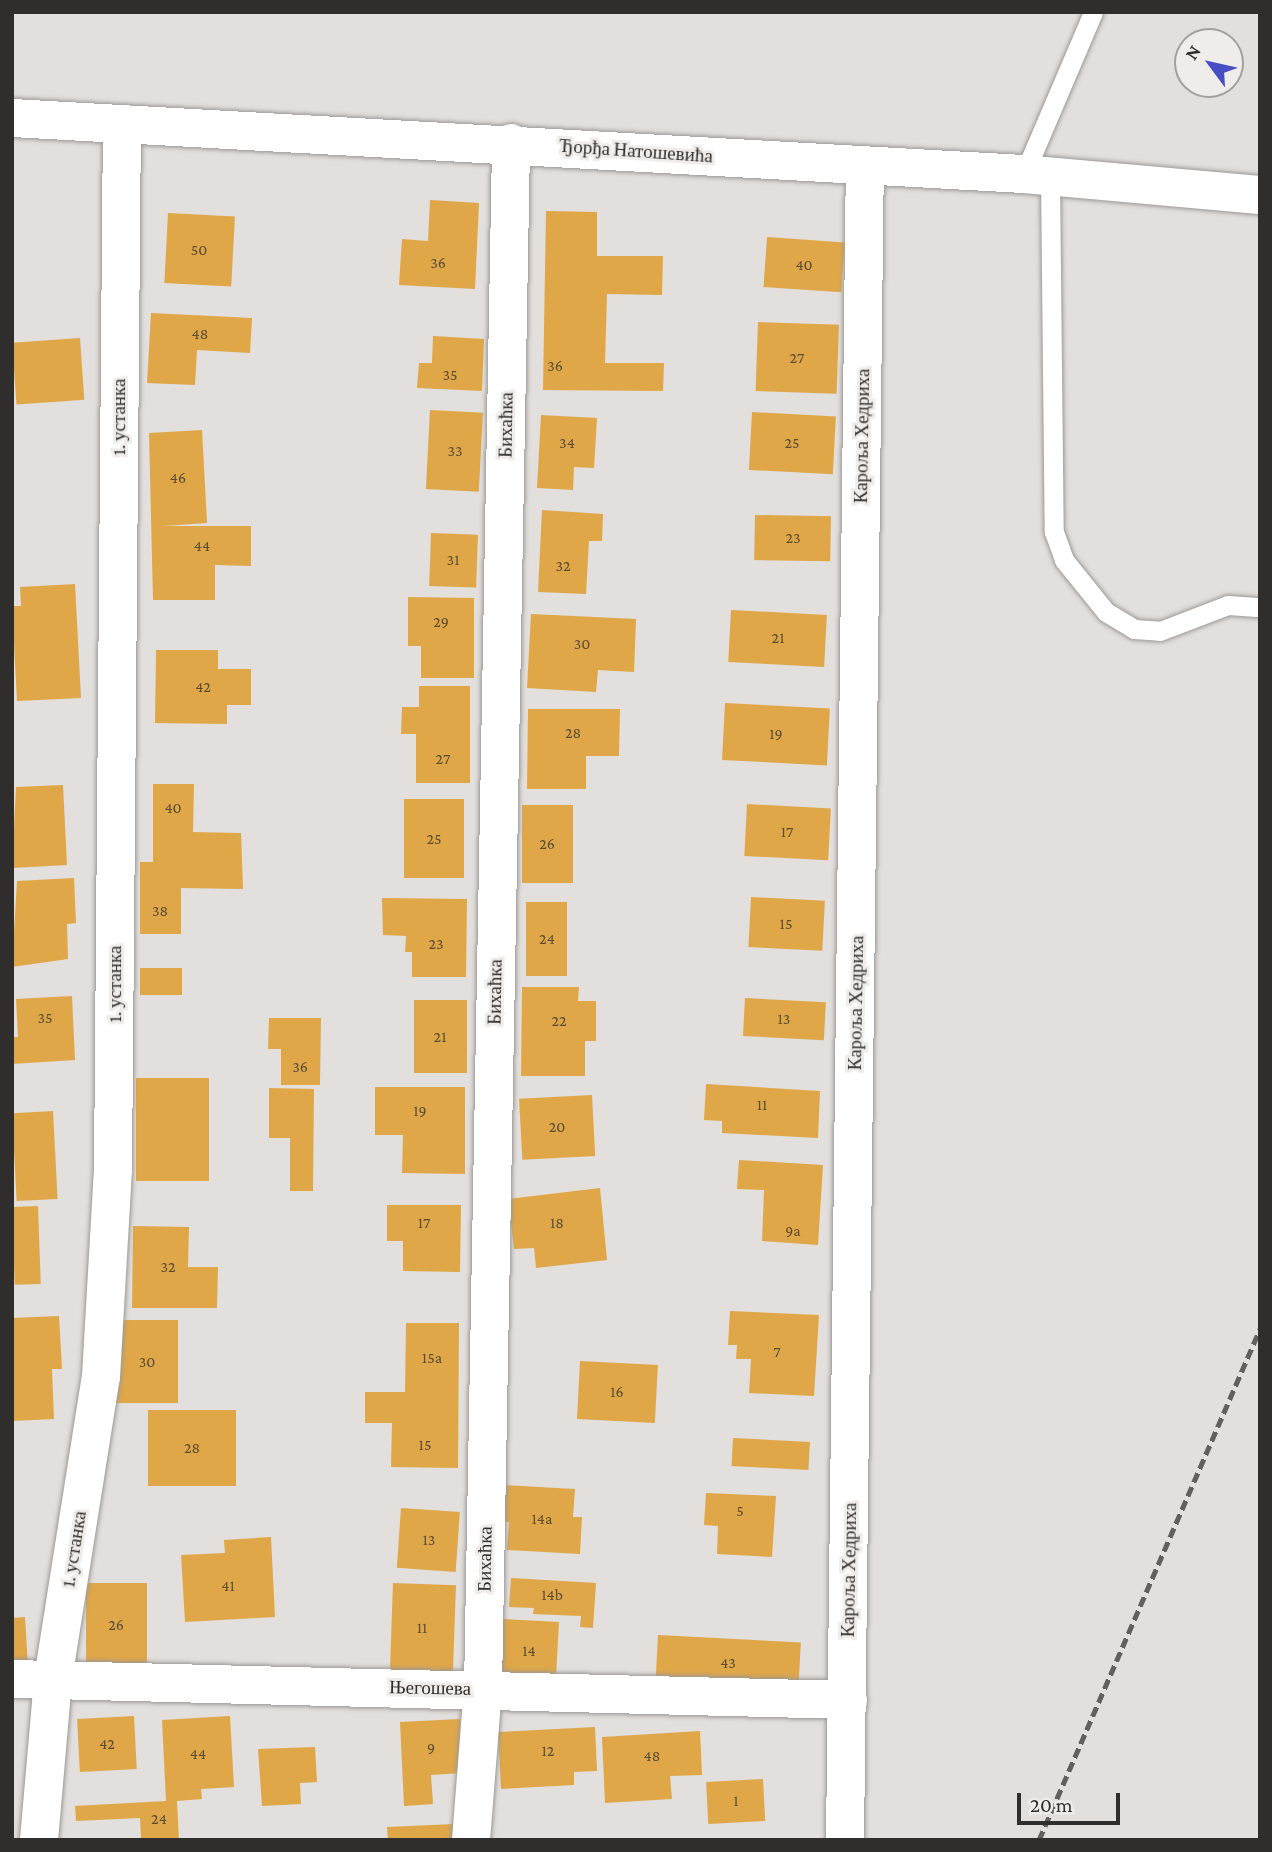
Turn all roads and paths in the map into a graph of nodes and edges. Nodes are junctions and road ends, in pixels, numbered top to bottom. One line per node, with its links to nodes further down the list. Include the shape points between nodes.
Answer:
1 (1093, 12): 6 (lane)
2 (12, 118): 3 (street, Ђорђа Натошевића)
3 (122, 124): 4 (street, Ђорђа Натошевића); 10 (street, 1. устанка, via 113,1169 101,1377)
4 (511, 144): 5 (street, Ђорђа Натошевића); 11 (street, Бихаћка)
5 (865, 166): 6 (street, Ђорђа Натошевића); 12 (street, Кароља Хедриха)
6 (1037, 175): 7 (street, Ђорђа Натошевића); 8 (lane, via 1054,532 1064,560 1106,612 1134,629 1160,631 1228,605)
7 (1260, 195)
8 (1260, 607)
9 (12, 1679): 10 (street, Његошева)
10 (53, 1679): 11 (street, Његошева); 13 (street, 1. устанка)
11 (482, 1689): 12 (street, Његошева); 14 (street, Бихаћка)
12 (848, 1700): 15 (street, Кароља Хедриха)
13 (39, 1840)
14 (471, 1840)
15 (845, 1840)

